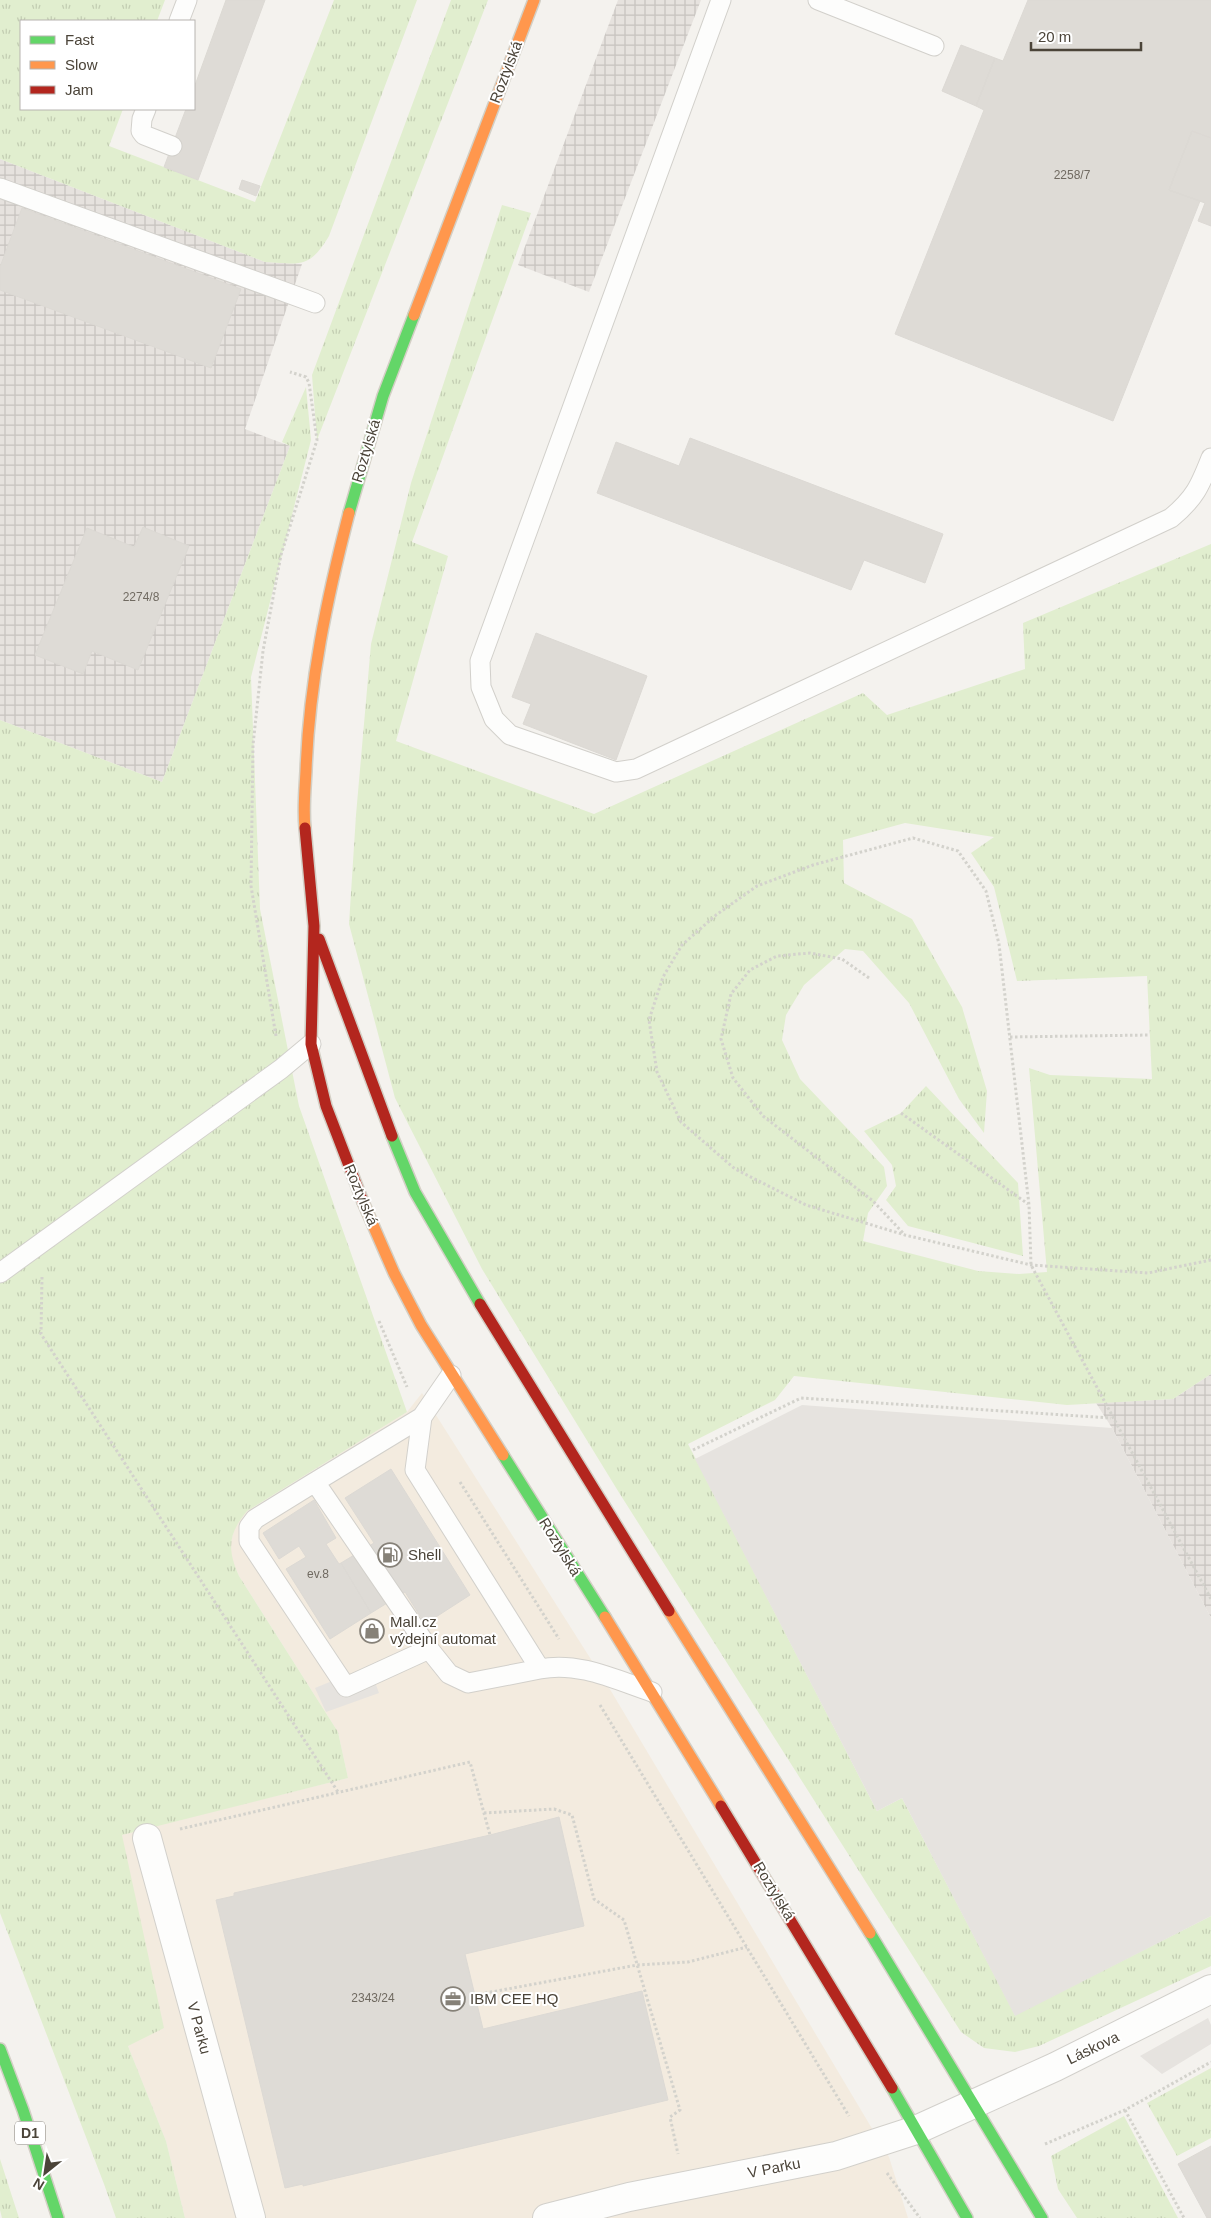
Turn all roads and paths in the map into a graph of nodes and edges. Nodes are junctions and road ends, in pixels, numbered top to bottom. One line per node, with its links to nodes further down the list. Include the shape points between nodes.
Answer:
1 (187, 0): 5 (lane)
2 (534, 0): 12 (main road, Roztylská, via 383,396 330,582 307,732 304,821)
3 (721, 0): 11 (lane, via 480,661 484,695 494,719 510,735 616,772 636,769 1171,518 1189,504)
4 (818, 0): 6 (lane)
5 (179, 20)
6 (934, 46)
7 (146, 110): 8 (lane, via 141,131)
8 (172, 146)
9 (0, 188): 10 (lane)
10 (315, 303)
11 (1211, 458)
12 (314, 926): 16 (main road, Roztylská); 46 (main road, Roztylská, via 396,1146 415,1192 446,1248)
13 (869, 978): 19 (path, via 842,959 810,954 777,956 750,970 731,994 720,1039 733,1078 763,1116 873,1201)
14 (1150, 1035): 15 (path)
15 (1010, 1036): 18 (path); 19 (path, via 999,944 986,890 958,851 913,838 813,865 757,886 716,915 682,945 663,978 649,1020 657,1072 681,1122 735,1169 806,1205)
16 (311, 1044): 20 (lane); 24 (main road, Roztylská, via 326,1106 355,1184 394,1273)
17 (901, 1112): 18 (path)
18 (1029, 1205): 22 (path)
19 (905, 1235): 22 (path)
20 (42, 1244): 23 (lane); 36 (path, via 41,1334)
21 (1211, 1260): 22 (path, via 1148,1273)
22 (1032, 1265): 26 (path)
23 (0, 1273)
24 (451, 1375): 25 (lane); 34 (main road, Roztylská)
25 (422, 1417): 29 (lane); 33 (lane, via 414,1470)
26 (1112, 1418): 27 (path, via 801,1398); 30 (path)
27 (693, 1450)
28 (457, 1478): 31 (path)
29 (316, 1482): 32 (lane); 32 (lane, via 255,1518 249,1527 249,1541 346,1687)
30 (1211, 1599)
31 (561, 1641)
32 (429, 1649): 33 (lane, via 449,1674 468,1683)
33 (540, 1668): 34 (lane, via 577,1667)
34 (652, 1692): 48 (main road, Roztylská)
35 (599, 1704): 40 (path)
36 (338, 1792): 37 (path, via 470,1762); 39 (path)
37 (484, 1813): 38 (path); 41 (path, via 554,1809 572,1815 594,1899 624,1920)
38 (490, 1835)
39 (147, 1838): 54 (street, V Parku)
40 (747, 1947): 41 (path, via 688,1962); 50 (path)
41 (637, 1965): 43 (path); 51 (path, via 680,2110 670,2117)
42 (1211, 1990): 46 (street, Láskova)
43 (474, 1995)
44 (0, 2049): 53 (main road, D1)
45 (1211, 2062): 47 (path)
46 (973, 2104): 48 (street); 58 (main road, Roztylská)
47 (1125, 2110): 49 (path); 59 (path)
48 (916, 2130): 50 (street, V Parku); 57 (main road, Roztylská)
49 (1045, 2144)
50 (867, 2147): 52 (street, V Parku); 56 (path)
51 (680, 2162)
52 (632, 2208): 55 (street, V Parku)
53 (58, 2218)
54 (251, 2218)
55 (547, 2218)
56 (920, 2218)
57 (966, 2218)
58 (1042, 2218)
59 (1184, 2218)

